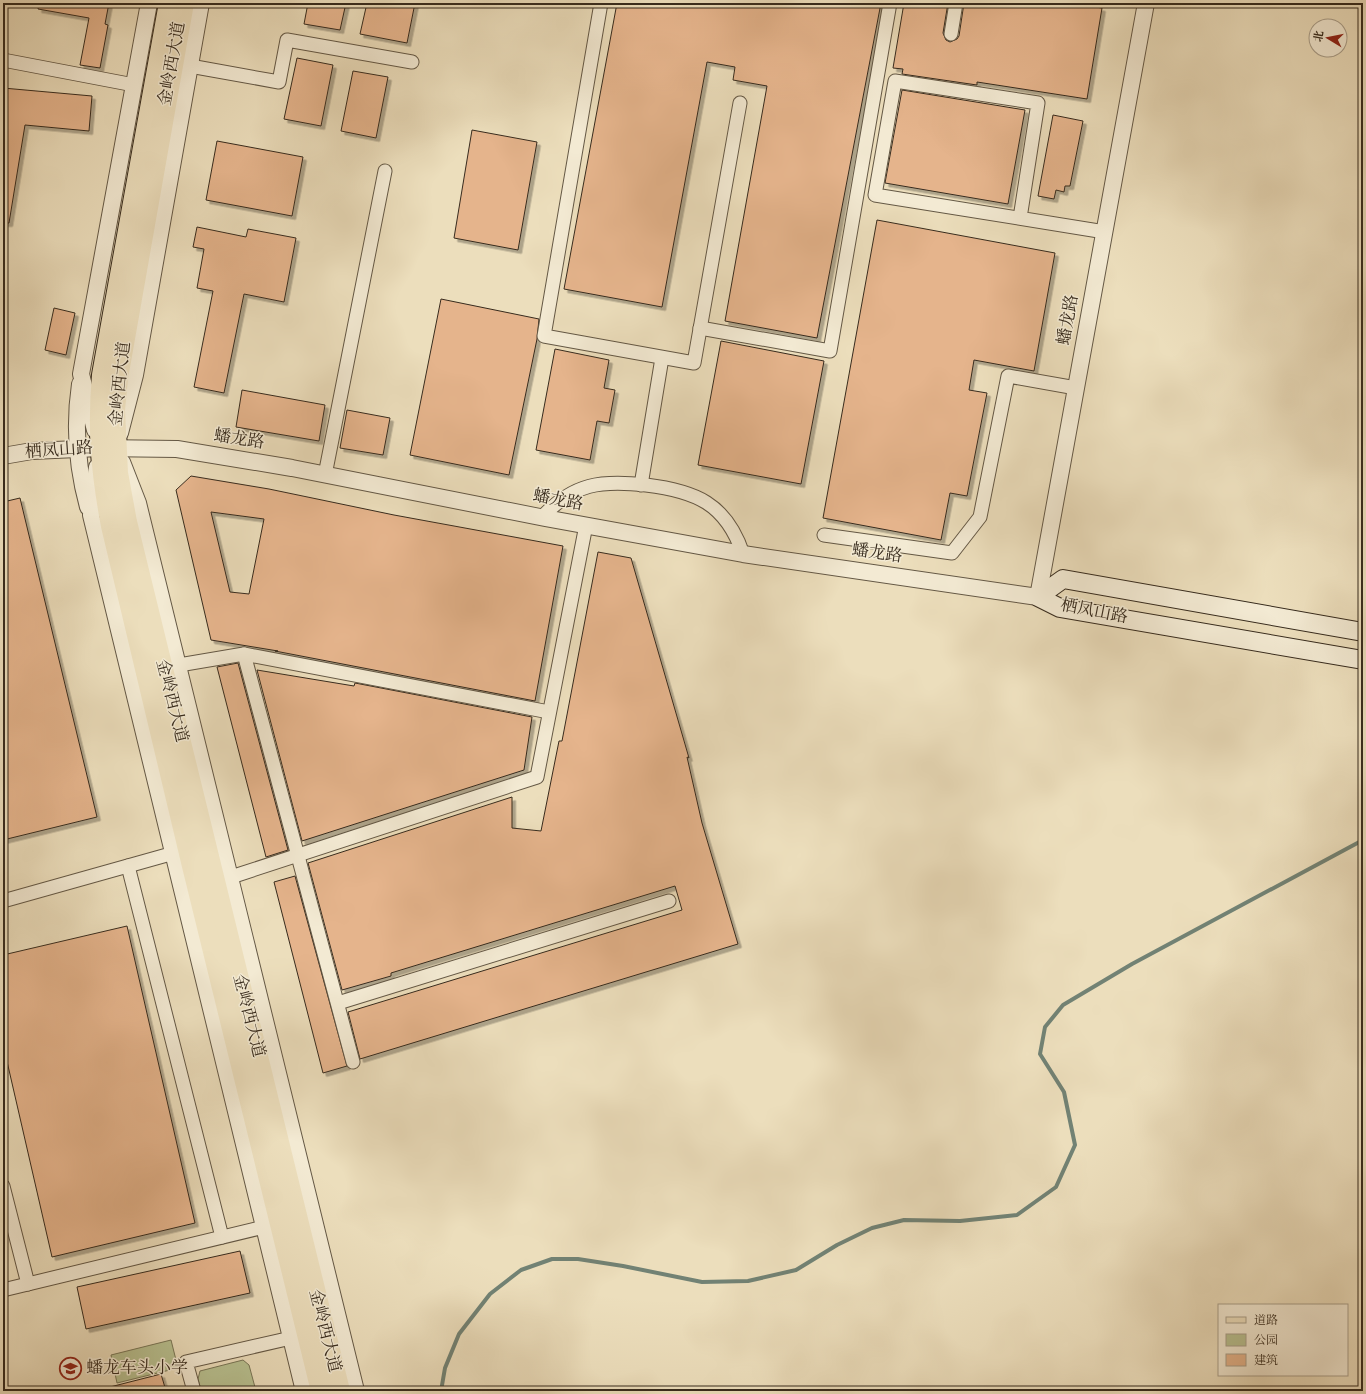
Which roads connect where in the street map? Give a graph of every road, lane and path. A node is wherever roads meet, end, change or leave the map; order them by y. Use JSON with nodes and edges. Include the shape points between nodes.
{"nodes":[{"id":1,"x":149,"y":3,"type":"edge"},
{"id":2,"x":169,"y":3,"type":"edge"},
{"id":3,"x":184,"y":3,"type":"edge"},
{"id":4,"x":201,"y":3,"type":"edge"},
{"id":5,"x":601,"y":3,"type":"edge"},
{"id":6,"x":890,"y":3,"type":"edge"},
{"id":7,"x":956,"y":3,"type":"edge"},
{"id":8,"x":1146,"y":3,"type":"edge"},
{"id":9,"x":951,"y":34,"type":"dead end"},
{"id":10,"x":3,"y":60,"type":"edge"},
{"id":11,"x":412,"y":62,"type":"dead end"},
{"id":12,"x":190,"y":66,"type":"junction"},
{"id":13,"x":134,"y":85,"type":"junction"},
{"id":14,"x":740,"y":103,"type":"dead end"},
{"id":15,"x":385,"y":171,"type":"dead end"},
{"id":16,"x":1020,"y":218,"type":"junction"},
{"id":17,"x":1105,"y":232,"type":"junction"},
{"id":18,"x":700,"y":328,"type":"junction"},
{"id":19,"x":662,"y":358,"type":"junction"},
{"id":20,"x":81,"y":374,"type":"junction"},
{"id":21,"x":1076,"y":388,"type":"junction"},
{"id":22,"x":116,"y":448,"type":"junction"},
{"id":23,"x":78,"y":449,"type":"junction"},
{"id":24,"x":3,"y":456,"type":"edge"},
{"id":25,"x":325,"y":474,"type":"junction"},
{"id":26,"x":641,"y":485,"type":"junction"},
{"id":27,"x":91,"y":515,"type":"junction"},
{"id":28,"x":542,"y":517,"type":"junction"},
{"id":29,"x":586,"y":525,"type":"junction"},
{"id":30,"x":824,"y":535,"type":"dead end"},
{"id":31,"x":743,"y":554,"type":"junction"},
{"id":32,"x":1038,"y":597,"type":"junction"},
{"id":33,"x":1363,"y":632,"type":"edge"},
{"id":34,"x":244,"y":654,"type":"junction"},
{"id":35,"x":1363,"y":660,"type":"edge"},
{"id":36,"x":178,"y":665,"type":"junction"},
{"id":37,"x":549,"y":712,"type":"junction"},
{"id":38,"x":174,"y":853,"type":"junction"},
{"id":39,"x":298,"y":855,"type":"junction"},
{"id":40,"x":128,"y":866,"type":"junction"},
{"id":41,"x":231,"y":877,"type":"junction"},
{"id":42,"x":3,"y":901,"type":"edge"},
{"id":43,"x":669,"y":901,"type":"dead end"},
{"id":44,"x":338,"y":1003,"type":"junction"},
{"id":45,"x":354,"y":1062,"type":"dead end"},
{"id":46,"x":3,"y":1186,"type":"edge"},
{"id":47,"x":264,"y":1227,"type":"junction"},
{"id":48,"x":222,"y":1237,"type":"junction"},
{"id":49,"x":28,"y":1284,"type":"junction"},
{"id":50,"x":3,"y":1290,"type":"edge"},
{"id":51,"x":291,"y":1338,"type":"junction"},
{"id":52,"x":194,"y":1391,"type":"edge"},
{"id":53,"x":304,"y":1391,"type":"edge"},
{"id":54,"x":321,"y":1391,"type":"edge"},
{"id":55,"x":340,"y":1391,"type":"edge"},
{"id":56,"x":356,"y":1391,"type":"edge"}],
"edges":[{"from":1,"to":13,"type":"street"},
{"from":2,"to":22,"type":"main road","name":"金岭西大道","via":[[102,375],[99,406]]},
{"from":3,"to":22,"type":"main road","name":"金岭西大道","via":[[118,378],[115,410]]},
{"from":4,"to":12,"type":"street"},
{"from":5,"to":19,"type":"street","via":[[544,336]]},
{"from":6,"to":18,"type":"street","via":[[830,351]]},
{"from":7,"to":9,"type":"street"},
{"from":8,"to":17,"type":"street","name":"蟠龙路"},
{"from":10,"to":13,"type":"street"},
{"from":11,"to":12,"type":"street","via":[[287,40],[279,82]]},
{"from":12,"to":22,"type":"street","via":[[135,375]]},
{"from":13,"to":20,"type":"street"},
{"from":14,"to":18,"type":"street"},
{"from":15,"to":25,"type":"street"},
{"from":16,"to":16,"type":"street","via":[[1038,103],[895,80],[875,195]]},
{"from":16,"to":17,"type":"street"},
{"from":17,"to":21,"type":"street","name":"蟠龙路"},
{"from":18,"to":19,"type":"street","via":[[694,363]]},
{"from":19,"to":26,"type":"street"},
{"from":20,"to":22,"type":"street"},
{"from":20,"to":23,"type":"street"},
{"from":21,"to":30,"type":"street","via":[[1008,376],[980,517],[952,554]]},
{"from":21,"to":32,"type":"street","name":"蟠龙路"},
{"from":22,"to":23,"type":"street","name":"栖凤山路"},
{"from":22,"to":25,"type":"street","name":"蟠龙路","via":[[178,449]]},
{"from":22,"to":27,"type":"street"},
{"from":22,"to":36,"type":"street","via":[[138,503]]},
{"from":22,"to":54,"type":"main road","name":"金岭西大道","via":[[102,475],[112,533]]},
{"from":22,"to":55,"type":"main road","name":"金岭西大道","via":[[127,522]]},
{"from":23,"to":24,"type":"street","name":"栖凤山路","via":[[32,451]]},
{"from":23,"to":27,"type":"street","via":[[80,470]]},
{"from":25,"to":28,"type":"street","name":"蟠龙路"},
{"from":26,"to":28,"type":"street","via":[[614,482],[588,486],[562,498]]},
{"from":26,"to":31,"type":"street","via":[[675,489],[709,504],[727,521]]},
{"from":27,"to":38,"type":"street"},
{"from":28,"to":29,"type":"street","name":"蟠龙路"},
{"from":29,"to":31,"type":"street","name":"蟠龙路"},
{"from":29,"to":37,"type":"street"},
{"from":31,"to":32,"type":"street","name":"蟠龙路"},
{"from":32,"to":33,"type":"main road","name":"栖凤山路","via":[[1063,579]]},
{"from":32,"to":35,"type":"main road","name":"栖凤山路","via":[[1060,608]]},
{"from":34,"to":36,"type":"street"},
{"from":34,"to":37,"type":"street"},
{"from":34,"to":39,"type":"street"},
{"from":36,"to":41,"type":"street"},
{"from":37,"to":39,"type":"street","via":[[537,777]]},
{"from":38,"to":40,"type":"street"},
{"from":38,"to":47,"type":"street"},
{"from":39,"to":41,"type":"street"},
{"from":39,"to":44,"type":"street"},
{"from":40,"to":42,"type":"street"},
{"from":40,"to":48,"type":"street"},
{"from":41,"to":56,"type":"street"},
{"from":43,"to":44,"type":"street"},
{"from":44,"to":45,"type":"street"},
{"from":46,"to":49,"type":"street"},
{"from":47,"to":48,"type":"street"},
{"from":47,"to":51,"type":"street"},
{"from":48,"to":49,"type":"street"},
{"from":49,"to":50,"type":"street"},
{"from":51,"to":52,"type":"street","via":[[186,1362]]},
{"from":51,"to":53,"type":"street"}]}
